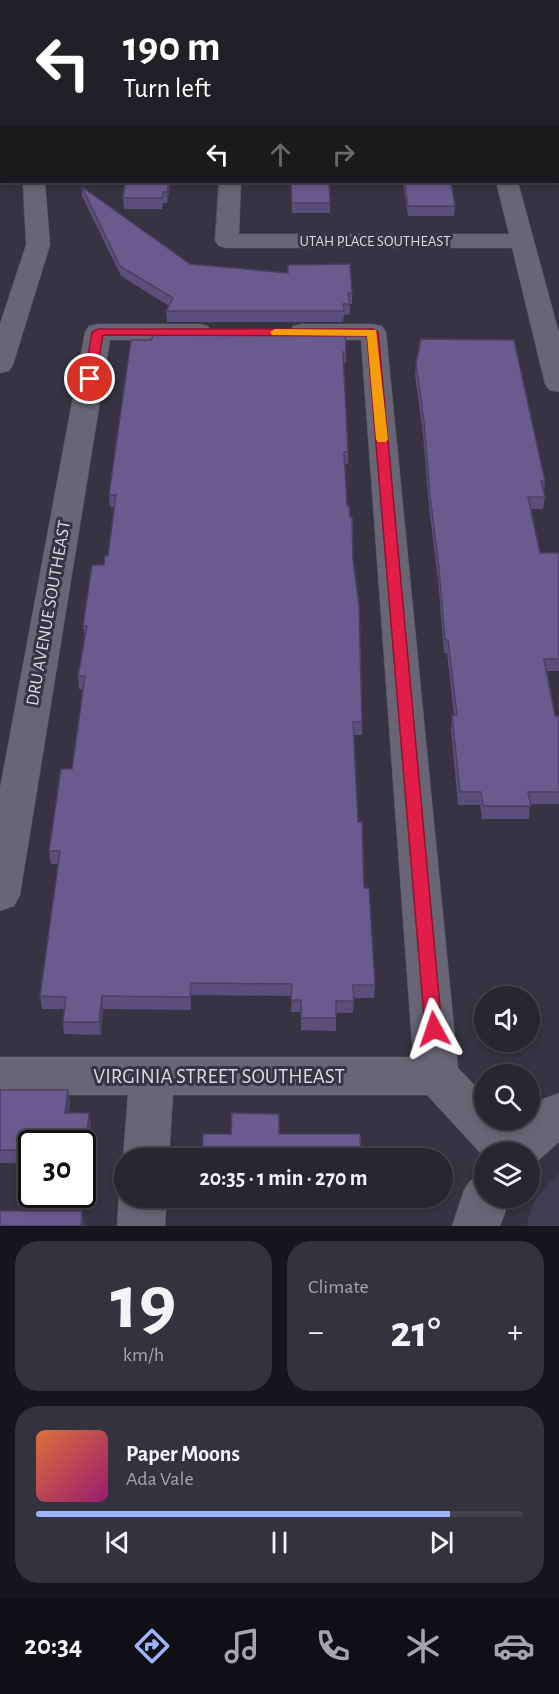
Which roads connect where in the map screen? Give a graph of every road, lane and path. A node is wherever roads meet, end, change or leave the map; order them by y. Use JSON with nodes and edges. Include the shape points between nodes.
{"nodes":[{"id":1,"x":34,"y":183,"type":"edge"},
{"id":2,"x":230,"y":183,"type":"edge"},
{"id":3,"x":507,"y":183,"type":"edge"},
{"id":4,"x":523,"y":241,"type":"junction"},
{"id":5,"x":551,"y":317,"type":"edge"},
{"id":6,"x":217,"y":332,"type":"edge"},
{"id":7,"x":277,"y":332,"type":"edge"},
{"id":8,"x":0,"y":365,"type":"edge"},
{"id":9,"x":559,"y":384,"type":"edge"},
{"id":10,"x":0,"y":895,"type":"edge"},
{"id":11,"x":0,"y":1076,"type":"edge"},
{"id":12,"x":152,"y":1076,"type":"junction"},
{"id":13,"x":438,"y":1076,"type":"junction"},
{"id":14,"x":559,"y":1113,"type":"edge"},
{"id":15,"x":501,"y":1142,"type":"edge"},
{"id":16,"x":527,"y":1142,"type":"edge"},
{"id":17,"x":147,"y":1148,"type":"edge"},
{"id":18,"x":142,"y":1208,"type":"edge"},
{"id":19,"x":480,"y":1208,"type":"edge"},
{"id":20,"x":141,"y":1226,"type":"edge"},
{"id":21,"x":476,"y":1226,"type":"edge"}],
"edges":[{"from":1,"to":8,"type":"street","via":[[38,245]]},
{"from":2,"to":4,"type":"street","name":"UTAH PLACE SOUTHEAST","via":[[227,241]]},
{"from":3,"to":4,"type":"street"},
{"from":4,"to":5,"type":"street"},
{"from":5,"to":9,"type":"street"},
{"from":6,"to":10,"type":"street","name":"DRU AVENUE SOUTHEAST","via":[[98,332]]},
{"from":7,"to":13,"type":"street","via":[[373,332]]},
{"from":11,"to":12,"type":"street","name":"VIRGINIA STREET SOUTHEAST"},
{"from":12,"to":13,"type":"street","name":"VIRGINIA STREET SOUTHEAST"},
{"from":12,"to":17,"type":"street"},
{"from":13,"to":15,"type":"street"},
{"from":14,"to":16,"type":"street"},
{"from":18,"to":20,"type":"street"},
{"from":19,"to":21,"type":"street"}]}
